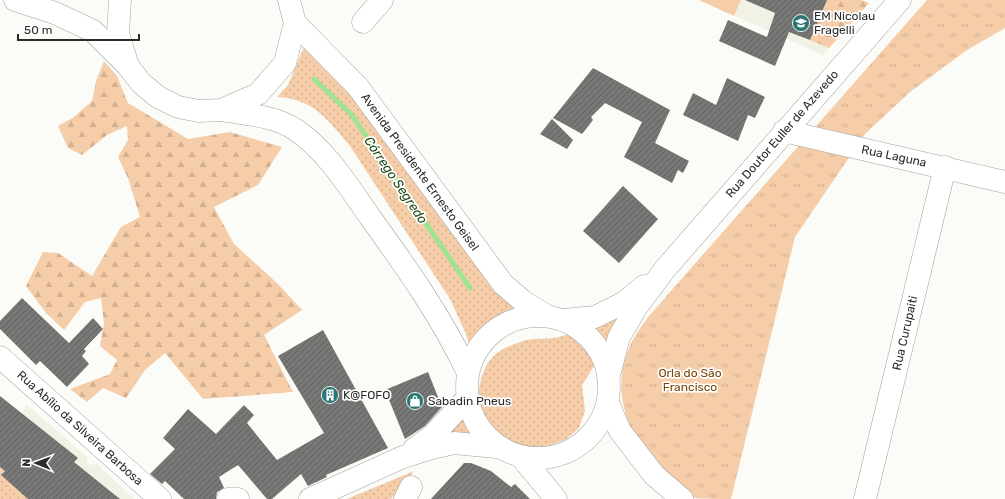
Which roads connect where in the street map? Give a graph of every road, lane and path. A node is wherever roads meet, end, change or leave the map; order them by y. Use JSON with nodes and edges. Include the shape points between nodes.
{"nodes":[{"id":1,"x":15,"y":0,"type":"edge"},
{"id":2,"x":120,"y":0,"type":"edge"},
{"id":3,"x":289,"y":0,"type":"edge"},
{"id":4,"x":382,"y":0,"type":"edge"},
{"id":5,"x":900,"y":0,"type":"edge"},
{"id":6,"x":363,"y":22,"type":"dead end"},
{"id":7,"x":295,"y":23,"type":"junction"},
{"id":8,"x":128,"y":66,"type":"junction"},
{"id":9,"x":221,"y":110,"type":"junction"},
{"id":10,"x":784,"y":132,"type":"junction"},
{"id":11,"x":945,"y":167,"type":"junction"},
{"id":12,"x":1005,"y":182,"type":"edge"},
{"id":13,"x":665,"y":269,"type":"junction"},
{"id":14,"x":556,"y":318,"type":"junction"},
{"id":15,"x":0,"y":357,"type":"edge"},
{"id":16,"x":467,"y":371,"type":"junction"},
{"id":17,"x":609,"y":375,"type":"junction"},
{"id":18,"x":467,"y":400,"type":"junction"},
{"id":19,"x":608,"y":403,"type":"junction"},
{"id":20,"x":496,"y":446,"type":"junction"},
{"id":21,"x":403,"y":457,"type":"junction"},
{"id":22,"x":522,"y":458,"type":"junction"},
{"id":23,"x":160,"y":499,"type":"edge"},
{"id":24,"x":228,"y":499,"type":"edge"},
{"id":25,"x":238,"y":499,"type":"edge"},
{"id":26,"x":310,"y":499,"type":"edge"},
{"id":27,"x":556,"y":499,"type":"edge"},
{"id":28,"x":682,"y":499,"type":"edge"},
{"id":29,"x":865,"y":499,"type":"edge"}],
"edges":[{"from":1,"to":8,"type":"main road","via":[[54,13],[93,31]]},
{"from":2,"to":8,"type":"main road","via":[[118,34]]},
{"from":3,"to":7,"type":"main road"},
{"from":4,"to":6,"type":"main road"},
{"from":5,"to":10,"type":"main road","name":"Rua Doutor Euller de Azevedo"},
{"from":7,"to":9,"type":"main road","via":[[285,63],[258,94]]},
{"from":7,"to":14,"type":"main road","name":"Avenida Presidente Ernesto Geisel","via":[[358,87],[503,284],[524,302]]},
{"from":8,"to":9,"type":"main road","via":[[141,83],[171,104],[199,111]]},
{"from":9,"to":16,"type":"main road","via":[[262,116],[295,129],[318,147],[422,290],[450,334]]},
{"from":10,"to":11,"type":"main road","name":"Rua Laguna"},
{"from":10,"to":13,"type":"main road","name":"Rua Doutor Euller de Azevedo"},
{"from":11,"to":12,"type":"main road","name":"Rua Laguna"},
{"from":11,"to":29,"type":"main road","name":"Rua Curupaiti"},
{"from":13,"to":14,"type":"main road","name":"Rua Doutor Euller de Azevedo","via":[[625,302],[595,317]]},
{"from":13,"to":17,"type":"main road","name":"Rua Doutor Euller de Azevedo","via":[[636,308],[619,337]]},
{"from":14,"to":16,"type":"main road","name":"Rua Doutor Euller de Azevedo","via":[[526,315],[499,326],[479,345]]},
{"from":14,"to":17,"type":"main road","name":"Avenida Presidente Ernesto Geisel","via":[[580,328],[599,348]]},
{"from":15,"to":23,"type":"main road","name":"Rua Abílio da Silveira Barbosa"},
{"from":16,"to":18,"type":"main road"},
{"from":17,"to":19,"type":"main road"},
{"from":18,"to":20,"type":"main road","via":[[477,426]]},
{"from":18,"to":21,"type":"main road","via":[[433,435]]},
{"from":19,"to":22,"type":"main road","via":[[597,429],[576,448],[550,458]]},
{"from":19,"to":28,"type":"main road","via":[[620,431],[654,475]]},
{"from":20,"to":21,"type":"main road","via":[[454,442]]},
{"from":20,"to":22,"type":"main road"},
{"from":21,"to":26,"type":"main road"},
{"from":22,"to":27,"type":"main road"},
{"from":24,"to":25,"type":"main road"}]}
